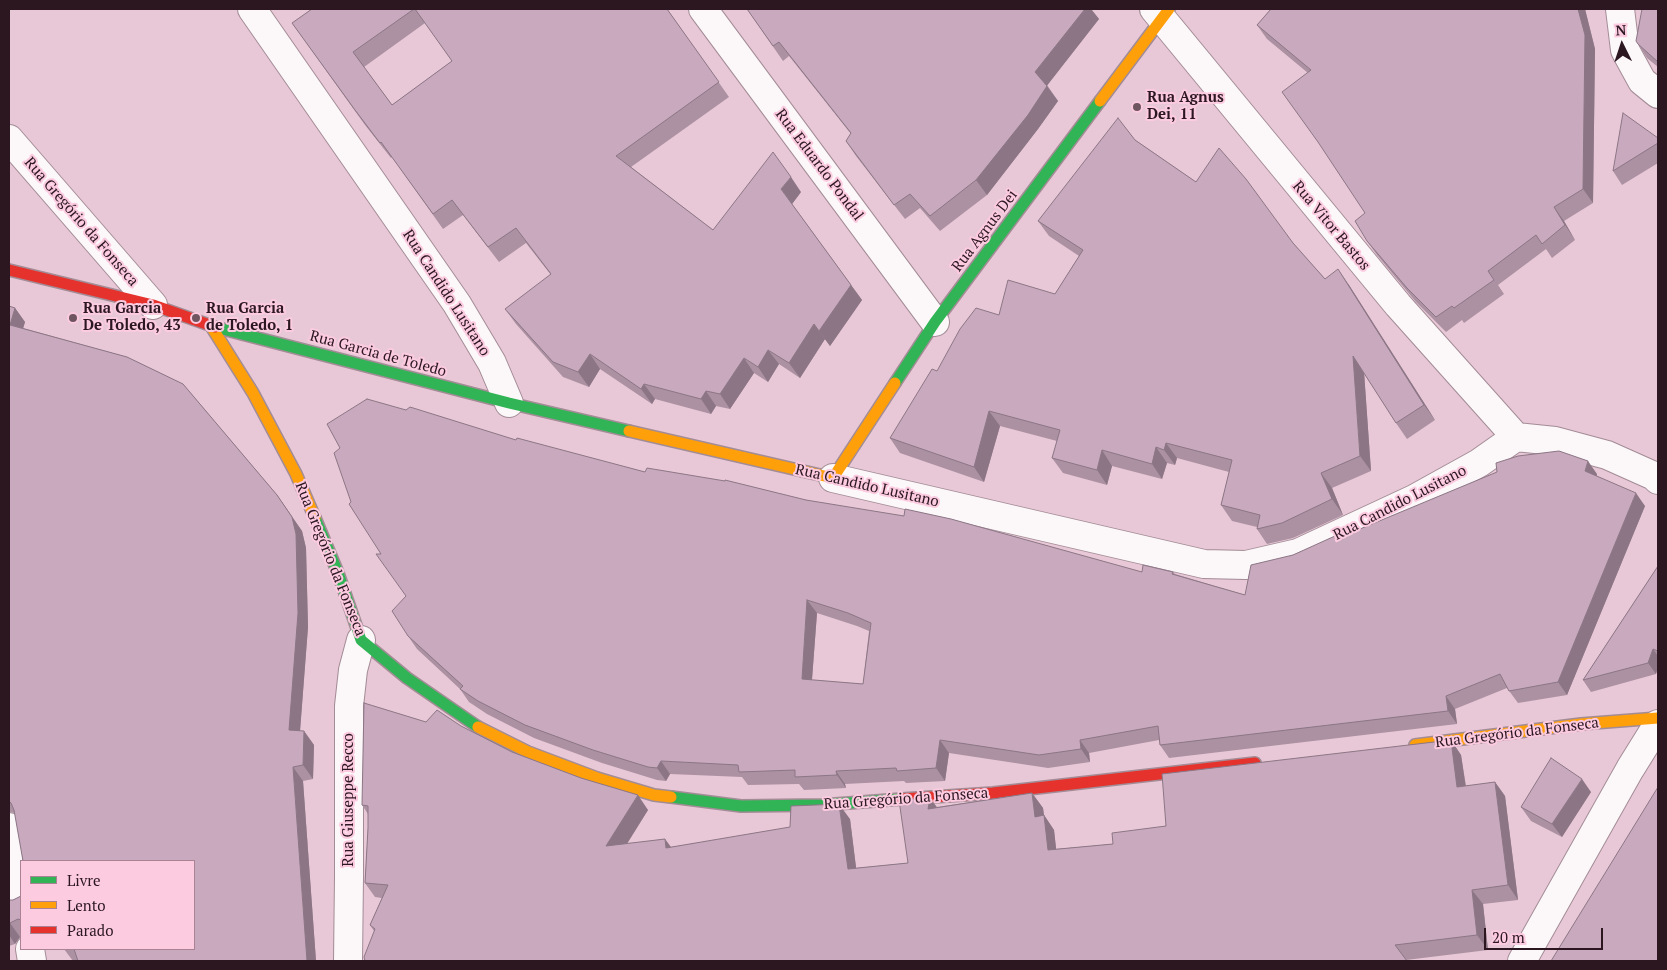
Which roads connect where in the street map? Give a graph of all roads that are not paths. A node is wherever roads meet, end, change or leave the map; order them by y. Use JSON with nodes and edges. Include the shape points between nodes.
{"nodes":[{"id":1,"x":252,"y":9,"type":"edge"},
{"id":2,"x":703,"y":9,"type":"edge"},
{"id":3,"x":1620,"y":9,"type":"edge"},
{"id":4,"x":1161,"y":12,"type":"edge"},
{"id":5,"x":1658,"y":94,"type":"edge"},
{"id":6,"x":9,"y":139,"type":"edge"},
{"id":7,"x":9,"y":270,"type":"edge"},
{"id":8,"x":153,"y":306,"type":"junction"},
{"id":9,"x":936,"y":322,"type":"junction"},
{"id":10,"x":211,"y":326,"type":"junction"},
{"id":11,"x":509,"y":403,"type":"junction"},
{"id":12,"x":1516,"y":437,"type":"junction"},
{"id":13,"x":833,"y":478,"type":"junction"},
{"id":14,"x":1658,"y":480,"type":"edge"},
{"id":15,"x":361,"y":640,"type":"junction"},
{"id":16,"x":1658,"y":718,"type":"edge"},
{"id":17,"x":1658,"y":724,"type":"edge"},
{"id":18,"x":1399,"y":747,"type":"edge"},
{"id":19,"x":1263,"y":763,"type":"edge"},
{"id":20,"x":9,"y":827,"type":"edge"},
{"id":21,"x":20,"y":893,"type":"edge"},
{"id":22,"x":348,"y":961,"type":"edge"},
{"id":23,"x":1522,"y":961,"type":"edge"}],
"edges":[{"from":1,"to":11,"type":"street","name":"Rua Candido Lusitano","via":[[457,304],[492,363]]},
{"from":2,"to":9,"type":"street","name":"Rua Eduardo Pondal"},
{"from":3,"to":5,"type":"street","via":[[1625,50],[1642,82]]},
{"from":4,"to":9,"type":"street","name":"Rua Agnus Dei"},
{"from":4,"to":12,"type":"street","name":"Rua Vitor Bastos","via":[[1398,305]]},
{"from":6,"to":8,"type":"street","name":"Rua Gregório da Fonseca"},
{"from":7,"to":8,"type":"street","name":"Rua Garcia de Toledo"},
{"from":8,"to":10,"type":"street","name":"Rua Garcia de Toledo"},
{"from":9,"to":13,"type":"street","name":"Rua Agnus Dei"},
{"from":10,"to":11,"type":"street","name":"Rua Garcia de Toledo"},
{"from":10,"to":15,"type":"street","name":"Rua Gregório da Fonseca","via":[[296,474],[338,573]]},
{"from":11,"to":13,"type":"street","name":"Rua Candido Lusitano"},
{"from":12,"to":13,"type":"street","name":"Rua Candido Lusitano","via":[[1479,463],[1414,499],[1298,554],[1246,565],[1204,564]]},
{"from":12,"to":14,"type":"street","via":[[1555,441],[1607,456]]},
{"from":15,"to":19,"type":"street","name":"Rua Gregório da Fonseca","via":[[407,678],[479,727],[571,769],[654,796],[741,806],[822,806],[993,793]]},
{"from":15,"to":22,"type":"street","name":"Rua Giuseppe Recco","via":[[353,670],[349,706]]},
{"from":16,"to":18,"type":"street","name":"Rua Gregório da Fonseca","via":[[1581,724]]},
{"from":17,"to":23,"type":"street"},
{"from":20,"to":21,"type":"street"}]}
